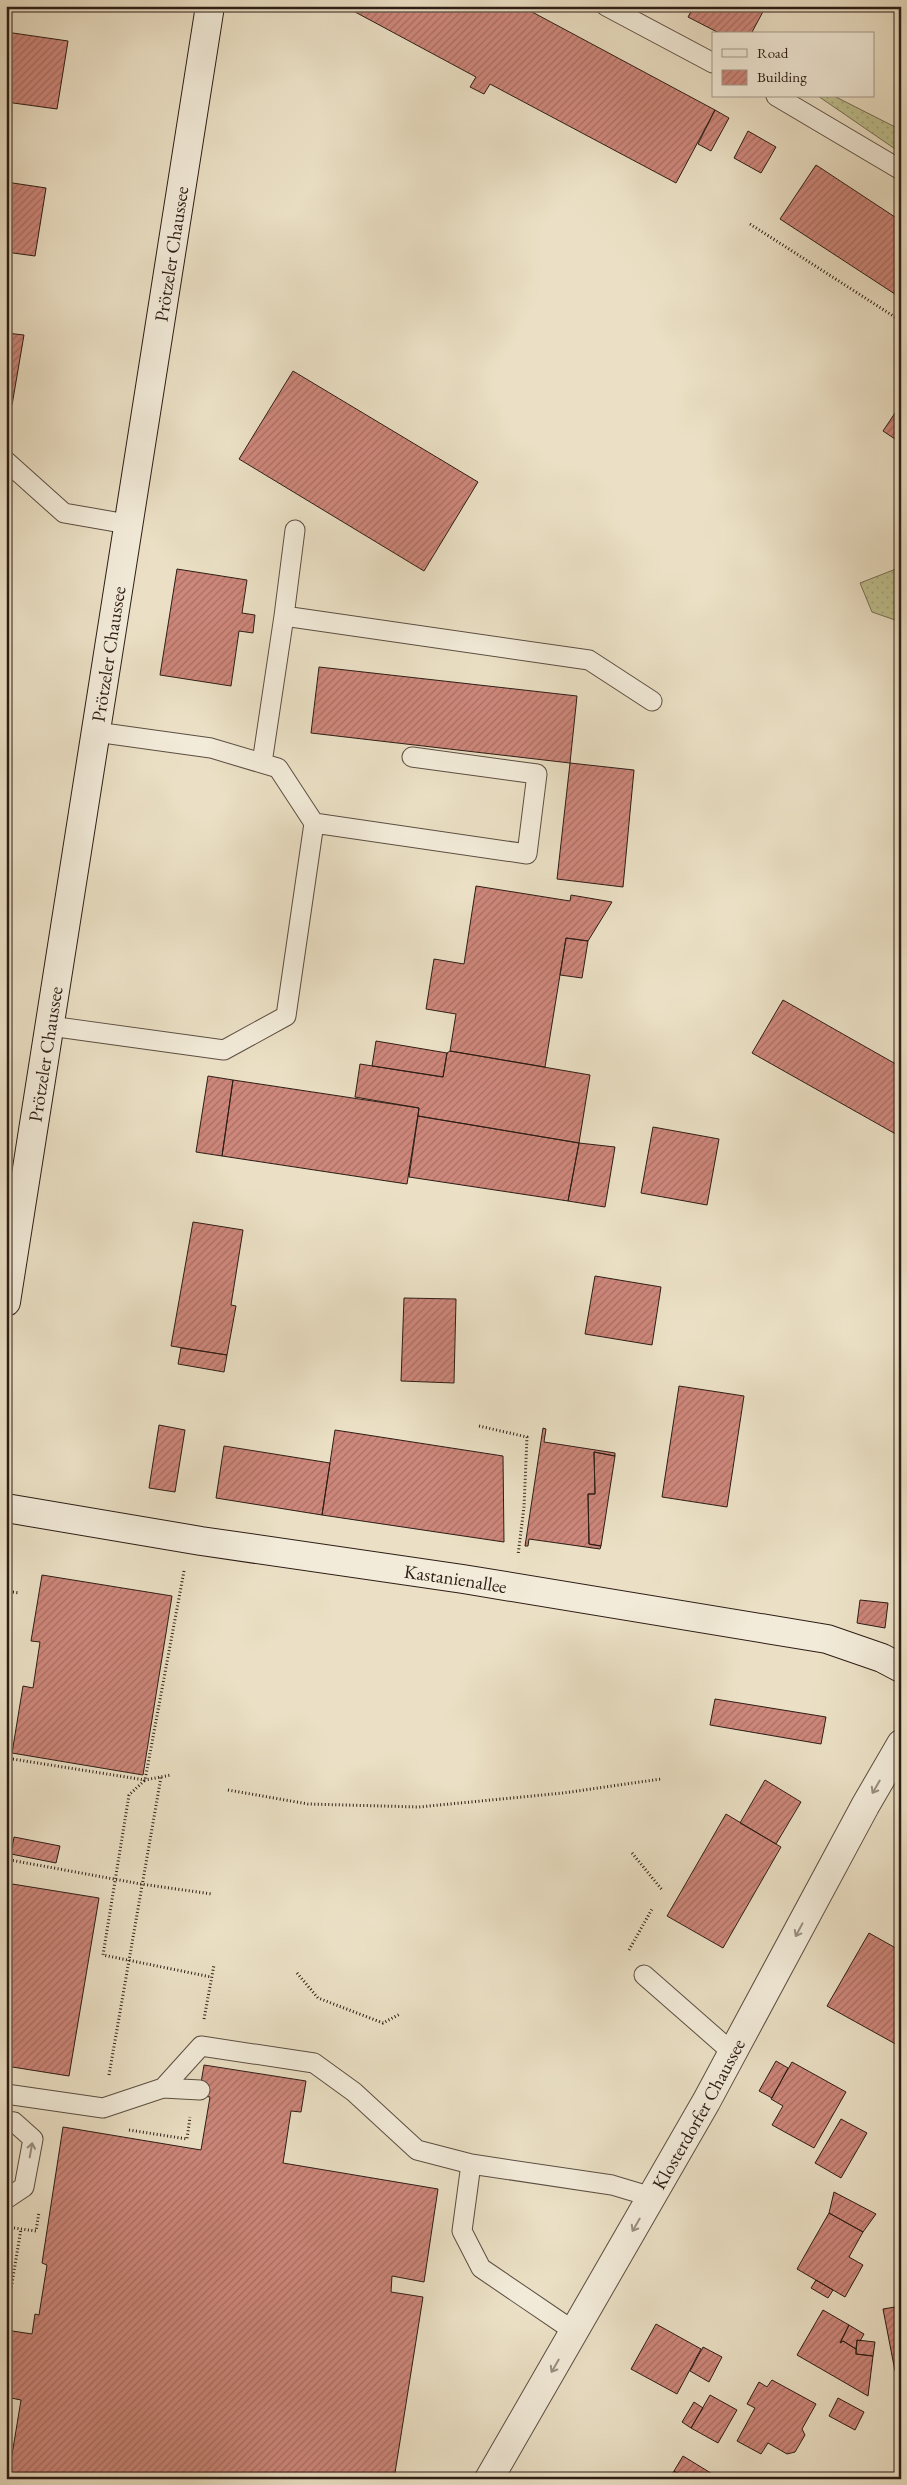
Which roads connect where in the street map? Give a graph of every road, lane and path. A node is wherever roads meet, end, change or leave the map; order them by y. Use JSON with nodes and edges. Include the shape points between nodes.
{"nodes":[{"id":1,"x":210,"y":6,"type":"edge"},
{"id":2,"x":606,"y":6,"type":"edge"},
{"id":3,"x":712,"y":62,"type":"edge"},
{"id":4,"x":779,"y":98,"type":"edge"},
{"id":5,"x":901,"y":170,"type":"edge"},
{"id":6,"x":750,"y":224,"type":"dead end"},
{"id":7,"x":901,"y":322,"type":"edge"},
{"id":8,"x":6,"y":461,"type":"edge"},
{"id":9,"x":128,"y":524,"type":"junction"},
{"id":10,"x":295,"y":530,"type":"dead end"},
{"id":11,"x":284,"y":616,"type":"junction"},
{"id":12,"x":652,"y":701,"type":"dead end"},
{"id":13,"x":96,"y":732,"type":"junction"},
{"id":14,"x":412,"y":757,"type":"dead end"},
{"id":15,"x":262,"y":763,"type":"junction"},
{"id":16,"x":314,"y":823,"type":"junction"},
{"id":17,"x":50,"y":1026,"type":"junction"},
{"id":18,"x":6,"y":1302,"type":"edge"},
{"id":19,"x":480,"y":1426,"type":"dead end"},
{"id":20,"x":6,"y":1508,"type":"edge"},
{"id":21,"x":190,"y":1539,"type":"junction"},
{"id":22,"x":513,"y":1588,"type":"junction"},
{"id":23,"x":6,"y":1590,"type":"edge"},
{"id":24,"x":18,"y":1593,"type":"dead end"},
{"id":25,"x":901,"y":1668,"type":"edge"},
{"id":26,"x":901,"y":1744,"type":"edge"},
{"id":27,"x":6,"y":1758,"type":"edge"},
{"id":28,"x":171,"y":1775,"type":"dead end"},
{"id":29,"x":161,"y":1777,"type":"junction"},
{"id":30,"x":661,"y":1779,"type":"dead end"},
{"id":31,"x":145,"y":1780,"type":"junction"},
{"id":32,"x":228,"y":1790,"type":"dead end"},
{"id":33,"x":632,"y":1853,"type":"dead end"},
{"id":34,"x":6,"y":1861,"type":"edge"},
{"id":35,"x":116,"y":1880,"type":"junction"},
{"id":36,"x":141,"y":1884,"type":"junction"},
{"id":37,"x":663,"y":1891,"type":"dead end"},
{"id":38,"x":212,"y":1894,"type":"dead end"},
{"id":39,"x":652,"y":1909,"type":"dead end"},
{"id":40,"x":128,"y":1961,"type":"junction"},
{"id":41,"x":214,"y":1965,"type":"dead end"},
{"id":42,"x":298,"y":1973,"type":"dead end"},
{"id":43,"x":644,"y":1975,"type":"joint"},
{"id":44,"x":211,"y":1977,"type":"junction"},
{"id":45,"x":400,"y":2014,"type":"dead end"},
{"id":46,"x":199,"y":2049,"type":"junction"},
{"id":47,"x":733,"y":2053,"type":"junction"},
{"id":48,"x":163,"y":2088,"type":"junction"},
{"id":49,"x":197,"y":2089,"type":"joint"},
{"id":50,"x":6,"y":2094,"type":"edge"},
{"id":51,"x":103,"y":2108,"type":"junction"},
{"id":52,"x":6,"y":2121,"type":"edge"},
{"id":53,"x":471,"y":2164,"type":"junction"},
{"id":54,"x":652,"y":2197,"type":"junction"},
{"id":55,"x":6,"y":2199,"type":"edge"},
{"id":56,"x":40,"y":2204,"type":"dead end"},
{"id":57,"x":6,"y":2226,"type":"edge"},
{"id":58,"x":21,"y":2229,"type":"junction"},
{"id":59,"x":6,"y":2288,"type":"edge"},
{"id":60,"x":575,"y":2332,"type":"junction"},
{"id":61,"x":489,"y":2479,"type":"edge"}],
"edges":[{"from":1,"to":9,"type":"street","name":"Prötzeler Chaussee"},
{"from":2,"to":3,"type":"lane"},
{"from":4,"to":5,"type":"lane"},
{"from":6,"to":7,"type":"path"},
{"from":8,"to":9,"type":"lane","via":[[64,513]]},
{"from":9,"to":13,"type":"street","name":"Prötzeler Chaussee"},
{"from":10,"to":11,"type":"lane"},
{"from":11,"to":12,"type":"lane","via":[[589,660]]},
{"from":11,"to":15,"type":"lane"},
{"from":13,"to":15,"type":"lane","via":[[211,748]]},
{"from":13,"to":17,"type":"street","name":"Prötzeler Chaussee"},
{"from":14,"to":16,"type":"lane","via":[[537,774],[527,854]]},
{"from":15,"to":16,"type":"lane","via":[[278,768]]},
{"from":16,"to":17,"type":"lane","via":[[286,1016],[224,1050]]},
{"from":17,"to":18,"type":"street","name":"Prötzeler Chaussee"},
{"from":19,"to":22,"type":"path","via":[[527,1437],[524,1507]]},
{"from":20,"to":21,"type":"street","name":"Kastanienallee"},
{"from":21,"to":22,"type":"street","name":"Kastanienallee"},
{"from":21,"to":31,"type":"path"},
{"from":22,"to":25,"type":"street","name":"Kastanienallee","via":[[827,1639]]},
{"from":23,"to":24,"type":"path"},
{"from":26,"to":47,"type":"street","name":"Klosterdorfer Chaussee","one_way":true},
{"from":27,"to":31,"type":"path"},
{"from":28,"to":29,"type":"path"},
{"from":29,"to":31,"type":"path"},
{"from":29,"to":36,"type":"path"},
{"from":30,"to":32,"type":"path","via":[[563,1793],[419,1807],[308,1804]]},
{"from":31,"to":35,"type":"path","via":[[129,1795]]},
{"from":33,"to":37,"type":"path"},
{"from":34,"to":35,"type":"path"},
{"from":35,"to":36,"type":"path"},
{"from":35,"to":40,"type":"path","via":[[103,1955]]},
{"from":36,"to":38,"type":"path"},
{"from":36,"to":40,"type":"path"},
{"from":39,"to":43,"type":"path","via":[[624,1958]]},
{"from":40,"to":44,"type":"path"},
{"from":40,"to":51,"type":"path"},
{"from":41,"to":44,"type":"path"},
{"from":42,"to":45,"type":"path","via":[[318,1998],[382,2023]]},
{"from":43,"to":47,"type":"lane"},
{"from":44,"to":46,"type":"path"},
{"from":46,"to":48,"type":"lane"},
{"from":46,"to":53,"type":"lane","via":[[201,2046],[314,2063],[354,2092],[417,2150]]},
{"from":47,"to":54,"type":"street","name":"Klosterdorfer Chaussee"},
{"from":48,"to":49,"type":"lane"},
{"from":48,"to":51,"type":"lane"},
{"from":49,"to":51,"type":"path","via":[[187,2139],[101,2125]]},
{"from":50,"to":51,"type":"lane"},
{"from":55,"to":52,"type":"lane","one_way":true,"via":[[24,2187],[33,2139],[14,2122]]},
{"from":53,"to":54,"type":"lane","via":[[612,2185]]},
{"from":53,"to":60,"type":"lane","via":[[462,2231],[481,2268]]},
{"from":54,"to":60,"type":"street","name":"Klosterdorfer Chaussee","one_way":true},
{"from":56,"to":58,"type":"path","via":[[36,2231]]},
{"from":57,"to":58,"type":"path"},
{"from":58,"to":59,"type":"path","via":[[11,2289]]},
{"from":60,"to":61,"type":"street","name":"Klosterdorfer Chaussee","one_way":true}]}
